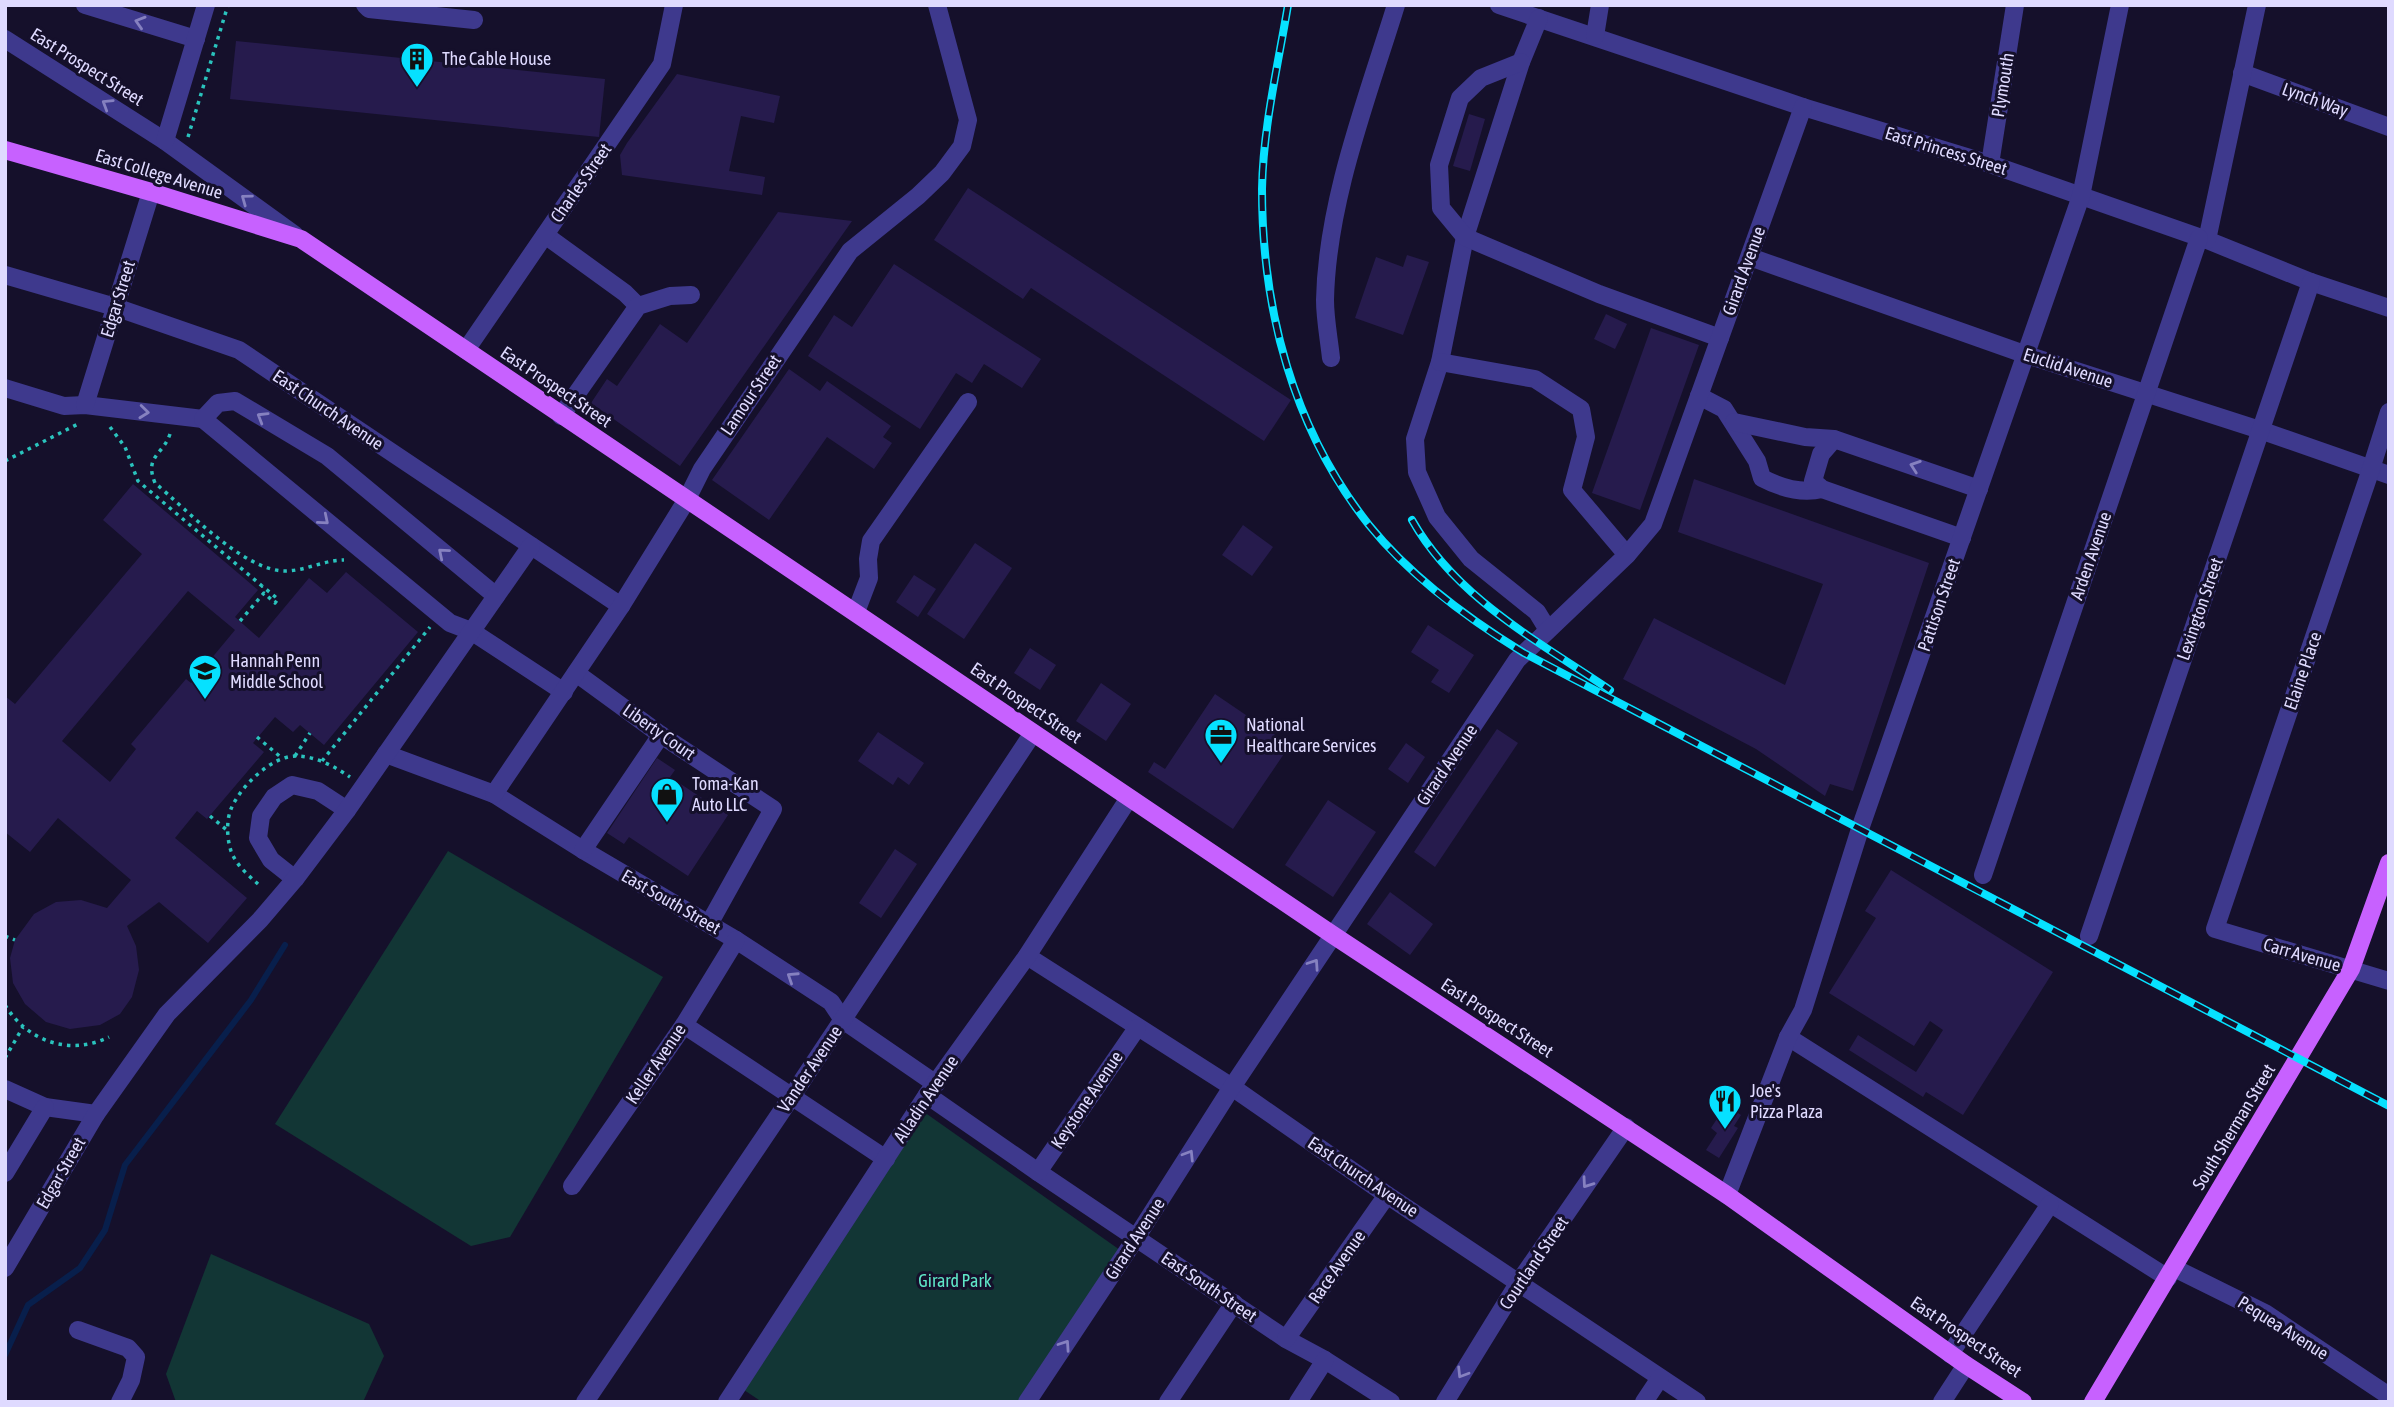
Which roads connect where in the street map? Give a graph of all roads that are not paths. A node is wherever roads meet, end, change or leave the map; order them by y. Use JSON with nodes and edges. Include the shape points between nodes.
{"nodes":[{"id":1,"x":85,"y":5,"type":"edge"},
{"id":2,"x":206,"y":5,"type":"edge"},
{"id":3,"x":365,"y":5,"type":"edge"},
{"id":4,"x":674,"y":5,"type":"edge"},
{"id":5,"x":937,"y":5,"type":"edge"},
{"id":6,"x":1396,"y":5,"type":"edge"},
{"id":7,"x":1499,"y":5,"type":"edge"},
{"id":8,"x":1600,"y":5,"type":"edge"},
{"id":9,"x":2015,"y":5,"type":"edge"},
{"id":10,"x":2120,"y":5,"type":"edge"},
{"id":11,"x":2257,"y":5,"type":"edge"},
{"id":12,"x":1538,"y":18,"type":"junction"},
{"id":13,"x":474,"y":20,"type":"dead end"},
{"id":14,"x":1595,"y":36,"type":"junction"},
{"id":15,"x":5,"y":39,"type":"edge"},
{"id":16,"x":196,"y":39,"type":"junction"},
{"id":17,"x":1521,"y":62,"type":"junction"},
{"id":18,"x":2242,"y":73,"type":"junction"},
{"id":19,"x":1803,"y":107,"type":"junction"},
{"id":20,"x":2389,"y":127,"type":"edge"},
{"id":21,"x":165,"y":141,"type":"junction"},
{"id":22,"x":5,"y":150,"type":"edge"},
{"id":23,"x":1990,"y":164,"type":"junction"},
{"id":24,"x":151,"y":192,"type":"junction"},
{"id":25,"x":2081,"y":196,"type":"junction"},
{"id":26,"x":545,"y":235,"type":"junction"},
{"id":27,"x":1465,"y":237,"type":"junction"},
{"id":28,"x":301,"y":239,"type":"junction"},
{"id":29,"x":2203,"y":239,"type":"junction"},
{"id":30,"x":1750,"y":257,"type":"junction"},
{"id":31,"x":5,"y":275,"type":"edge"},
{"id":32,"x":2311,"y":282,"type":"junction"},
{"id":33,"x":691,"y":295,"type":"dead end"},
{"id":34,"x":638,"y":306,"type":"junction"},
{"id":35,"x":115,"y":307,"type":"junction"},
{"id":36,"x":2389,"y":308,"type":"edge"},
{"id":37,"x":1720,"y":338,"type":"junction"},
{"id":38,"x":466,"y":351,"type":"junction"},
{"id":39,"x":2026,"y":355,"type":"junction"},
{"id":40,"x":1331,"y":358,"type":"dead end"},
{"id":41,"x":1440,"y":362,"type":"junction"},
{"id":42,"x":5,"y":388,"type":"edge"},
{"id":43,"x":2146,"y":393,"type":"junction"},
{"id":44,"x":1699,"y":396,"type":"junction"},
{"id":45,"x":968,"y":402,"type":"dead end"},
{"id":46,"x":2389,"y":412,"type":"edge"},
{"id":47,"x":85,"y":413,"type":"junction"},
{"id":48,"x":561,"y":416,"type":"junction"},
{"id":49,"x":203,"y":419,"type":"junction"},
{"id":50,"x":1734,"y":422,"type":"junction"},
{"id":51,"x":2260,"y":430,"type":"junction"},
{"id":52,"x":1834,"y":439,"type":"junction"},
{"id":53,"x":2380,"y":472,"type":"edge"},
{"id":54,"x":1822,"y":489,"type":"junction"},
{"id":55,"x":1979,"y":489,"type":"junction"},
{"id":56,"x":686,"y":500,"type":"junction"},
{"id":57,"x":1962,"y":538,"type":"junction"},
{"id":58,"x":531,"y":546,"type":"junction"},
{"id":59,"x":1626,"y":555,"type":"junction"},
{"id":60,"x":496,"y":596,"type":"junction"},
{"id":61,"x":621,"y":606,"type":"junction"},
{"id":62,"x":856,"y":612,"type":"junction"},
{"id":63,"x":1548,"y":630,"type":"junction"},
{"id":64,"x":471,"y":631,"type":"junction"},
{"id":65,"x":576,"y":673,"type":"junction"},
{"id":66,"x":564,"y":692,"type":"junction"},
{"id":67,"x":1033,"y":733,"type":"junction"},
{"id":68,"x":662,"y":735,"type":"junction"},
{"id":69,"x":386,"y":754,"type":"junction"},
{"id":70,"x":494,"y":794,"type":"junction"},
{"id":71,"x":1129,"y":798,"type":"junction"},
{"id":72,"x":347,"y":810,"type":"junction"},
{"id":73,"x":583,"y":850,"type":"junction"},
{"id":74,"x":2389,"y":863,"type":"edge"},
{"id":75,"x":1983,"y":875,"type":"dead end"},
{"id":76,"x":295,"y":879,"type":"junction"},
{"id":77,"x":709,"y":924,"type":"junction"},
{"id":78,"x":2215,"y":929,"type":"joint"},
{"id":79,"x":1333,"y":935,"type":"junction"},
{"id":80,"x":2089,"y":936,"type":"dead end"},
{"id":81,"x":736,"y":940,"type":"junction"},
{"id":82,"x":1027,"y":956,"type":"junction"},
{"id":83,"x":2351,"y":969,"type":"junction"},
{"id":84,"x":2389,"y":981,"type":"edge"},
{"id":85,"x":843,"y":1020,"type":"junction"},
{"id":86,"x":684,"y":1025,"type":"junction"},
{"id":87,"x":1137,"y":1028,"type":"junction"},
{"id":88,"x":1788,"y":1037,"type":"junction"},
{"id":89,"x":1232,"y":1087,"type":"junction"},
{"id":90,"x":5,"y":1089,"type":"edge"},
{"id":91,"x":932,"y":1089,"type":"junction"},
{"id":92,"x":792,"y":1096,"type":"junction"},
{"id":93,"x":45,"y":1107,"type":"junction"},
{"id":94,"x":96,"y":1114,"type":"junction"},
{"id":95,"x":1626,"y":1127,"type":"junction"},
{"id":96,"x":886,"y":1159,"type":"junction"},
{"id":97,"x":1038,"y":1172,"type":"junction"},
{"id":98,"x":5,"y":1173,"type":"edge"},
{"id":99,"x":572,"y":1186,"type":"dead end"},
{"id":100,"x":1387,"y":1195,"type":"junction"},
{"id":101,"x":1727,"y":1195,"type":"junction"},
{"id":102,"x":2050,"y":1204,"type":"junction"},
{"id":103,"x":1136,"y":1238,"type":"junction"},
{"id":104,"x":5,"y":1268,"type":"edge"},
{"id":105,"x":2171,"y":1273,"type":"junction"},
{"id":106,"x":1520,"y":1282,"type":"junction"},
{"id":107,"x":1234,"y":1303,"type":"junction"},
{"id":108,"x":78,"y":1330,"type":"dead end"},
{"id":109,"x":1286,"y":1339,"type":"junction"},
{"id":110,"x":1950,"y":1353,"type":"junction"},
{"id":111,"x":1325,"y":1360,"type":"junction"},
{"id":112,"x":1966,"y":1365,"type":"junction"},
{"id":113,"x":1660,"y":1378,"type":"junction"},
{"id":114,"x":2389,"y":1396,"type":"edge"},
{"id":115,"x":734,"y":1399,"type":"edge"},
{"id":116,"x":120,"y":1402,"type":"edge"},
{"id":117,"x":584,"y":1402,"type":"edge"},
{"id":118,"x":1027,"y":1402,"type":"edge"},
{"id":119,"x":1168,"y":1402,"type":"edge"},
{"id":120,"x":1298,"y":1402,"type":"edge"},
{"id":121,"x":1391,"y":1402,"type":"edge"},
{"id":122,"x":1445,"y":1402,"type":"edge"},
{"id":123,"x":1644,"y":1402,"type":"edge"},
{"id":124,"x":1697,"y":1402,"type":"edge"},
{"id":125,"x":1942,"y":1402,"type":"edge"},
{"id":126,"x":2023,"y":1402,"type":"edge"},
{"id":127,"x":2093,"y":1402,"type":"edge"}],
"edges":[{"from":16,"to":1,"type":"street","one_way":true},
{"from":2,"to":16,"type":"street"},
{"from":3,"to":13,"type":"street"},
{"from":4,"to":26,"type":"street","name":"Charles Street","via":[[663,64]]},
{"from":5,"to":56,"type":"street","name":"Lamour Street","via":[[968,120],[962,146],[918,197],[849,251],[702,469]]},
{"from":6,"to":40,"type":"street","via":[[1332,229],[1325,301]]},
{"from":7,"to":12,"type":"street","name":"East Princess Street"},
{"from":8,"to":14,"type":"street"},
{"from":9,"to":23,"type":"street","name":"Plymouth"},
{"from":10,"to":25,"type":"street","name":"Pattison Street"},
{"from":11,"to":18,"type":"street","name":"Arden Avenue"},
{"from":12,"to":14,"type":"street","name":"East Princess Street"},
{"from":12,"to":17,"type":"street"},
{"from":14,"to":19,"type":"street","name":"East Princess Street"},
{"from":21,"to":15,"type":"street","name":"East Prospect Street","one_way":true},
{"from":16,"to":21,"type":"street"},
{"from":17,"to":27,"type":"street"},
{"from":17,"to":27,"type":"street","via":[[1482,78],[1460,98],[1439,165],[1441,208]]},
{"from":18,"to":20,"type":"street","name":"Lynch Way"},
{"from":18,"to":29,"type":"street","name":"Arden Avenue"},
{"from":19,"to":23,"type":"street","name":"East Princess Street"},
{"from":19,"to":30,"type":"street","name":"Girard Avenue"},
{"from":28,"to":21,"type":"street","name":"East Prospect Street","one_way":true},
{"from":22,"to":24,"type":"main road","name":"East College Avenue"},
{"from":23,"to":25,"type":"street","name":"East Princess Street"},
{"from":24,"to":28,"type":"main road","name":"East College Avenue"},
{"from":24,"to":35,"type":"street","name":"Edgar Street"},
{"from":25,"to":29,"type":"street","name":"East Princess Street"},
{"from":25,"to":39,"type":"street","name":"Pattison Street"},
{"from":26,"to":34,"type":"street"},
{"from":26,"to":38,"type":"street","name":"Charles Street"},
{"from":27,"to":37,"type":"street","via":[[1599,294]]},
{"from":27,"to":41,"type":"street"},
{"from":28,"to":38,"type":"main road","name":"East Prospect Street"},
{"from":29,"to":32,"type":"street","name":"East Princess Street"},
{"from":29,"to":43,"type":"street","name":"Arden Avenue"},
{"from":30,"to":37,"type":"street","name":"Girard Avenue"},
{"from":30,"to":39,"type":"street","name":"Euclid Avenue"},
{"from":31,"to":35,"type":"street","name":"East Church Avenue"},
{"from":32,"to":36,"type":"street","name":"East Princess Street"},
{"from":32,"to":51,"type":"street","name":"Lexington Street"},
{"from":33,"to":34,"type":"street"},
{"from":34,"to":48,"type":"street"},
{"from":35,"to":47,"type":"street","name":"Edgar Street"},
{"from":35,"to":58,"type":"street","name":"East Church Avenue","via":[[239,350]]},
{"from":37,"to":44,"type":"street","name":"Girard Avenue"},
{"from":38,"to":48,"type":"main road","name":"East Prospect Street"},
{"from":39,"to":43,"type":"street","name":"Euclid Avenue"},
{"from":39,"to":55,"type":"street","name":"Pattison Street"},
{"from":41,"to":59,"type":"street","via":[[1535,379],[1581,409],[1586,437],[1572,490]]},
{"from":41,"to":63,"type":"street","via":[[1415,439],[1417,472],[1437,517],[1471,559],[1537,612]]},
{"from":42,"to":47,"type":"street"},
{"from":43,"to":51,"type":"street","name":"Euclid Avenue"},
{"from":43,"to":75,"type":"street","name":"Arden Avenue"},
{"from":44,"to":50,"type":"street","via":[[1724,409]]},
{"from":44,"to":59,"type":"street","name":"Girard Avenue","via":[[1653,524]]},
{"from":45,"to":62,"type":"street","via":[[871,541],[869,578]]},
{"from":46,"to":53,"type":"street","name":"Elaine Place"},
{"from":47,"to":49,"type":"street","one_way":true},
{"from":48,"to":56,"type":"main road","name":"East Prospect Street"},
{"from":60,"to":49,"type":"street","one_way":true,"via":[[316,449],[235,401],[218,403]]},
{"from":49,"to":64,"type":"street","one_way":true,"via":[[450,623]]},
{"from":50,"to":52,"type":"street"},
{"from":50,"to":54,"type":"street","via":[[1762,478],[1795,490]]},
{"from":51,"to":53,"type":"street","name":"Euclid Avenue"},
{"from":51,"to":80,"type":"street","name":"Lexington Street"},
{"from":52,"to":54,"type":"street","via":[[1821,454],[1812,481]]},
{"from":55,"to":52,"type":"street","one_way":true},
{"from":53,"to":78,"type":"street","name":"Elaine Place"},
{"from":54,"to":57,"type":"street"},
{"from":55,"to":57,"type":"street","name":"Pattison Street"},
{"from":56,"to":61,"type":"street","name":"Lamour Street"},
{"from":56,"to":62,"type":"main road","name":"East Prospect Street"},
{"from":57,"to":88,"type":"street","name":"Pattison Street","via":[[1860,829],[1803,1010]]},
{"from":58,"to":60,"type":"street","name":"Edgar Street"},
{"from":58,"to":61,"type":"street","name":"East Church Avenue"},
{"from":59,"to":63,"type":"street","name":"Girard Avenue"},
{"from":60,"to":64,"type":"street","name":"Edgar Street"},
{"from":61,"to":65,"type":"street","name":"Lamour Street"},
{"from":62,"to":67,"type":"main road","name":"East Prospect Street"},
{"from":63,"to":79,"type":"street","name":"Girard Avenue","via":[[1517,660]]},
{"from":64,"to":66,"type":"street"},
{"from":64,"to":69,"type":"street","name":"Edgar Street"},
{"from":65,"to":66,"type":"street","name":"Lamour Street"},
{"from":65,"to":68,"type":"street","name":"Liberty Court"},
{"from":66,"to":70,"type":"street","name":"Lamour Street"},
{"from":67,"to":71,"type":"main road","name":"East Prospect Street"},
{"from":67,"to":85,"type":"street","name":"Vander Avenue"},
{"from":68,"to":73,"type":"street"},
{"from":68,"to":77,"type":"street","name":"Liberty Court","via":[[773,809]]},
{"from":69,"to":70,"type":"street","name":"East South Street"},
{"from":69,"to":72,"type":"street","name":"Edgar Street"},
{"from":70,"to":73,"type":"street","name":"East South Street"},
{"from":71,"to":79,"type":"main road","name":"East Prospect Street"},
{"from":71,"to":82,"type":"street","name":"Alladin Avenue"},
{"from":72,"to":76,"type":"street","name":"Edgar Street"},
{"from":72,"to":76,"type":"street","via":[[318,791],[292,785],[274,797],[261,816],[258,838],[271,860]]},
{"from":73,"to":77,"type":"street","name":"East South Street"},
{"from":74,"to":83,"type":"main road","name":"South Sherman Street"},
{"from":76,"to":94,"type":"street","name":"Edgar Street","via":[[167,1014]]},
{"from":77,"to":81,"type":"street","name":"East South Street"},
{"from":78,"to":83,"type":"street","name":"Carr Avenue"},
{"from":89,"to":79,"type":"street","name":"Girard Avenue","one_way":true},
{"from":79,"to":95,"type":"main road","name":"East Prospect Street"},
{"from":85,"to":81,"type":"street","name":"East South Street","one_way":true,"via":[[831,1002]]},
{"from":81,"to":86,"type":"street","name":"Keller Avenue"},
{"from":82,"to":87,"type":"street","name":"East Church Avenue"},
{"from":82,"to":91,"type":"street","name":"Alladin Avenue"},
{"from":83,"to":84,"type":"street","name":"Carr Avenue"},
{"from":83,"to":105,"type":"main road","name":"South Sherman Street"},
{"from":85,"to":91,"type":"street","name":"East South Street"},
{"from":85,"to":92,"type":"street","name":"Vander Avenue"},
{"from":86,"to":92,"type":"street"},
{"from":86,"to":99,"type":"street","name":"Keller Avenue"},
{"from":87,"to":89,"type":"street","name":"East Church Avenue"},
{"from":87,"to":97,"type":"street","name":"Keystone Avenue"},
{"from":88,"to":101,"type":"street","name":"Pattison Street"},
{"from":88,"to":102,"type":"street","name":"Pequea Avenue"},
{"from":89,"to":100,"type":"street","name":"East Church Avenue"},
{"from":103,"to":89,"type":"street","name":"Girard Avenue","one_way":true},
{"from":90,"to":93,"type":"street"},
{"from":91,"to":96,"type":"street","name":"Alladin Avenue"},
{"from":91,"to":97,"type":"street","name":"East South Street"},
{"from":92,"to":96,"type":"street"},
{"from":92,"to":117,"type":"street","name":"Vander Avenue"},
{"from":93,"to":94,"type":"street"},
{"from":93,"to":98,"type":"street"},
{"from":94,"to":104,"type":"street","name":"Edgar Street"},
{"from":95,"to":101,"type":"main road","name":"East Prospect Street"},
{"from":95,"to":106,"type":"street","name":"Courtland Street","one_way":true},
{"from":96,"to":115,"type":"street","name":"Alladin Avenue"},
{"from":97,"to":103,"type":"street","name":"East South Street"},
{"from":100,"to":106,"type":"street","name":"East Church Avenue"},
{"from":100,"to":109,"type":"street","name":"Race Avenue"},
{"from":101,"to":110,"type":"main road","name":"East Prospect Street"},
{"from":102,"to":105,"type":"street","name":"Pequea Avenue"},
{"from":102,"to":110,"type":"street"},
{"from":103,"to":107,"type":"street","name":"East South Street"},
{"from":118,"to":103,"type":"street","name":"Girard Avenue","one_way":true},
{"from":105,"to":114,"type":"street","name":"Pequea Avenue","via":[[2265,1313]]},
{"from":105,"to":127,"type":"main road","name":"South Sherman Street"},
{"from":106,"to":113,"type":"street","name":"East Church Avenue"},
{"from":106,"to":122,"type":"street","name":"Courtland Street","one_way":true},
{"from":107,"to":109,"type":"street","name":"East South Street"},
{"from":107,"to":119,"type":"street"},
{"from":108,"to":116,"type":"street","via":[[128,1348],[136,1357]]},
{"from":109,"to":111,"type":"street","name":"East South Street"},
{"from":110,"to":112,"type":"main road","name":"East Prospect Street"},
{"from":111,"to":120,"type":"street"},
{"from":111,"to":121,"type":"street","name":"East South Street"},
{"from":112,"to":125,"type":"street"},
{"from":112,"to":126,"type":"main road","name":"East Prospect Street"},
{"from":113,"to":123,"type":"street"},
{"from":113,"to":124,"type":"street","name":"East Church Avenue"}]}
